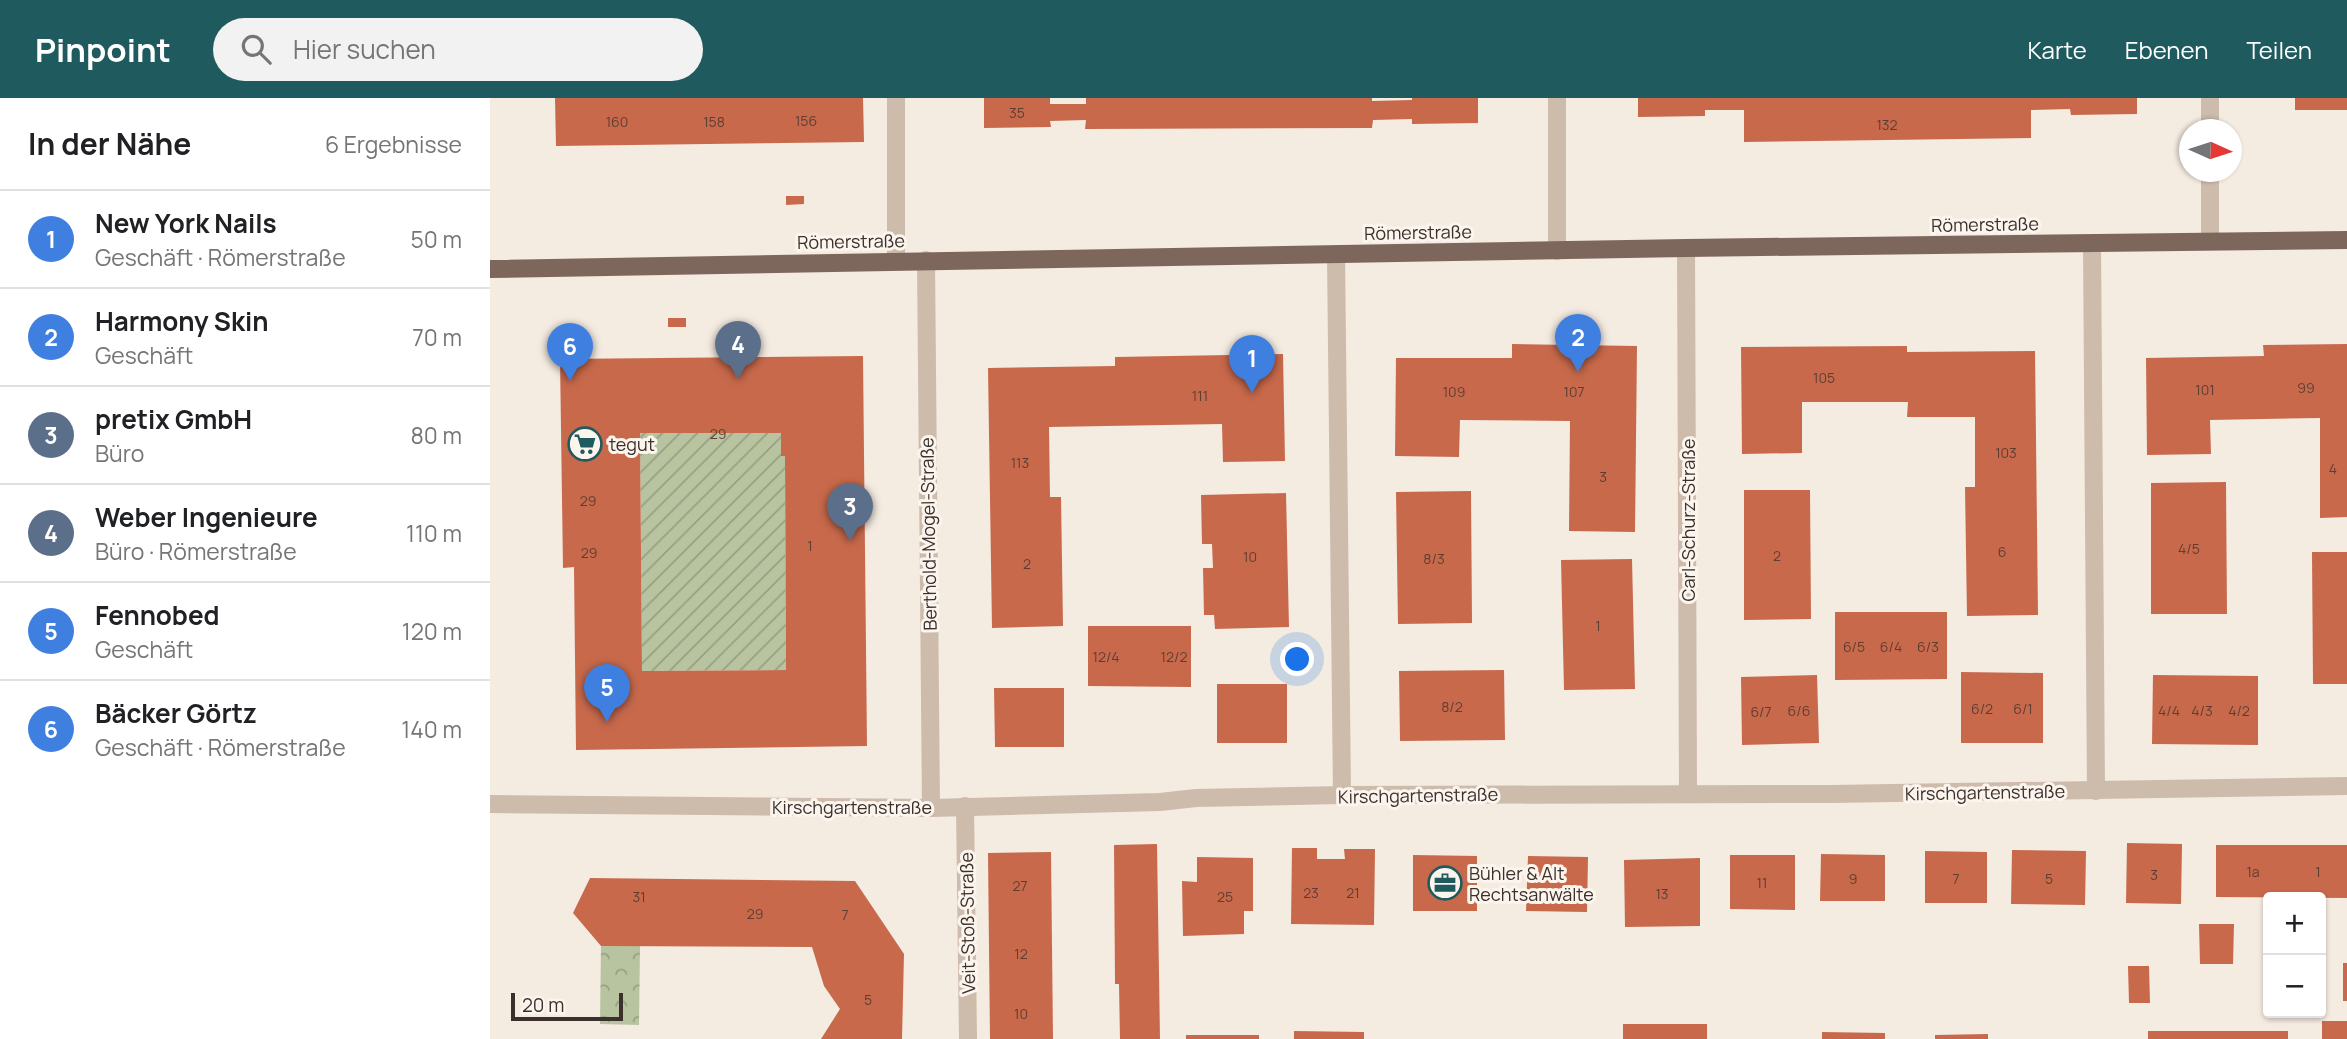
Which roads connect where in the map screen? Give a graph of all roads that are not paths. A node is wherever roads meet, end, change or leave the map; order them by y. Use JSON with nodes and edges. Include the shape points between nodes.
{"nodes":[{"id":1,"x":896,"y":98,"type":"edge"},
{"id":2,"x":1557,"y":98,"type":"edge"},
{"id":3,"x":2210,"y":98,"type":"edge"},
{"id":4,"x":2210,"y":119,"type":"edge"},
{"id":5,"x":2210,"y":182,"type":"edge"},
{"id":6,"x":2347,"y":240,"type":"edge"},
{"id":7,"x":2210,"y":241,"type":"junction"},
{"id":8,"x":2092,"y":244,"type":"junction"},
{"id":9,"x":1686,"y":248,"type":"junction"},
{"id":10,"x":1557,"y":251,"type":"junction"},
{"id":11,"x":1336,"y":254,"type":"junction"},
{"id":12,"x":926,"y":260,"type":"junction"},
{"id":13,"x":896,"y":261,"type":"junction"},
{"id":14,"x":490,"y":269,"type":"edge"},
{"id":15,"x":2347,"y":786,"type":"edge"},
{"id":16,"x":2096,"y":790,"type":"junction"},
{"id":17,"x":1688,"y":793,"type":"junction"},
{"id":18,"x":1342,"y":795,"type":"junction"},
{"id":19,"x":490,"y":804,"type":"edge"},
{"id":20,"x":965,"y":806,"type":"junction"},
{"id":21,"x":930,"y":808,"type":"junction"},
{"id":22,"x":968,"y":1039,"type":"edge"}],
"edges":[{"from":1,"to":13,"type":"street"},
{"from":2,"to":10,"type":"street"},
{"from":3,"to":4,"type":"street"},
{"from":5,"to":7,"type":"street"},
{"from":6,"to":7,"type":"main road","name":"Römerstraße"},
{"from":7,"to":8,"type":"main road","name":"Römerstraße"},
{"from":8,"to":9,"type":"main road","name":"Römerstraße"},
{"from":8,"to":16,"type":"street"},
{"from":9,"to":10,"type":"main road","name":"Römerstraße"},
{"from":9,"to":17,"type":"street","name":"Carl-Schurz-Straße"},
{"from":10,"to":11,"type":"main road","name":"Römerstraße"},
{"from":11,"to":12,"type":"main road","name":"Römerstraße"},
{"from":11,"to":18,"type":"street"},
{"from":12,"to":13,"type":"main road","name":"Römerstraße"},
{"from":12,"to":21,"type":"street","name":"Berthold-Mogel-Straße"},
{"from":13,"to":14,"type":"main road","name":"Römerstraße"},
{"from":15,"to":16,"type":"street","name":"Kirschgartenstraße"},
{"from":16,"to":17,"type":"street","name":"Kirschgartenstraße"},
{"from":17,"to":18,"type":"street","name":"Kirschgartenstraße"},
{"from":18,"to":20,"type":"street","name":"Kirschgartenstraße"},
{"from":19,"to":21,"type":"street","name":"Kirschgartenstraße"},
{"from":20,"to":21,"type":"street","name":"Kirschgartenstraße"},
{"from":20,"to":22,"type":"street","name":"Veit-Stoß-Straße"}]}
